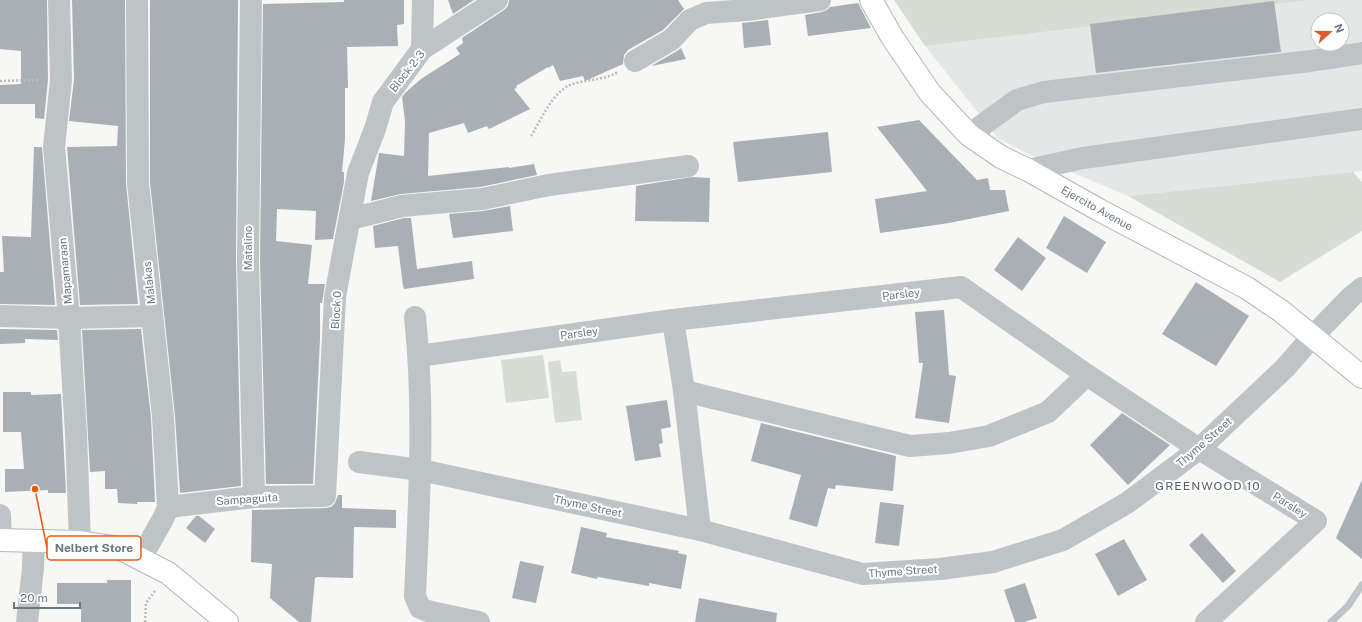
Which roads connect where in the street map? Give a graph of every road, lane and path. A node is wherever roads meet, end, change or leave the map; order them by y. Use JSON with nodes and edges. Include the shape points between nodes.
{"nodes":[{"id":1,"x":59,"y":0,"type":"edge"},
{"id":2,"x":136,"y":0,"type":"edge"},
{"id":3,"x":251,"y":0,"type":"edge"},
{"id":4,"x":423,"y":0,"type":"edge"},
{"id":5,"x":497,"y":0,"type":"edge"},
{"id":6,"x":820,"y":0,"type":"edge"},
{"id":7,"x":871,"y":0,"type":"edge"},
{"id":8,"x":422,"y":49,"type":"junction"},
{"id":9,"x":1362,"y":53,"type":"edge"},
{"id":10,"x":635,"y":61,"type":"joint"},
{"id":11,"x":0,"y":80,"type":"edge"},
{"id":12,"x":61,"y":80,"type":"junction"},
{"id":13,"x":1362,"y":119,"type":"edge"},
{"id":14,"x":375,"y":129,"type":"joint"},
{"id":15,"x":970,"y":135,"type":"junction"},
{"id":16,"x":531,"y":136,"type":"dead end"},
{"id":17,"x":688,"y":166,"type":"dead end"},
{"id":18,"x":1028,"y":170,"type":"junction"},
{"id":19,"x":350,"y":219,"type":"junction"},
{"id":20,"x":1362,"y":288,"type":"edge"},
{"id":21,"x":0,"y":316,"type":"edge"},
{"id":22,"x":152,"y":316,"type":"junction"},
{"id":23,"x":415,"y":317,"type":"dead end"},
{"id":24,"x":69,"y":318,"type":"junction"},
{"id":25,"x":673,"y":320,"type":"junction"},
{"id":26,"x":1313,"y":336,"type":"junction"},
{"id":27,"x":419,"y":356,"type":"junction"},
{"id":28,"x":1087,"y":375,"type":"junction"},
{"id":29,"x":1362,"y":377,"type":"edge"},
{"id":30,"x":684,"y":391,"type":"junction"},
{"id":31,"x":1199,"y":449,"type":"junction"},
{"id":32,"x":359,"y":462,"type":"dead end"},
{"id":33,"x":421,"y":470,"type":"junction"},
{"id":34,"x":325,"y":496,"type":"joint"},
{"id":35,"x":254,"y":497,"type":"junction"},
{"id":36,"x":168,"y":507,"type":"junction"},
{"id":37,"x":0,"y":515,"type":"edge"},
{"id":38,"x":700,"y":530,"type":"junction"},
{"id":39,"x":0,"y":540,"type":"edge"},
{"id":40,"x":34,"y":540,"type":"junction"},
{"id":41,"x":80,"y":542,"type":"junction"},
{"id":42,"x":140,"y":558,"type":"junction"},
{"id":43,"x":154,"y":592,"type":"dead end"},
{"id":44,"x":27,"y":622,"type":"edge"},
{"id":45,"x":145,"y":622,"type":"edge"},
{"id":46,"x":227,"y":622,"type":"edge"},
{"id":47,"x":479,"y":622,"type":"edge"},
{"id":48,"x":1206,"y":622,"type":"edge"}],
"edges":[{"from":1,"to":12,"type":"street","name":"Mapamaraan"},
{"from":2,"to":22,"type":"street","name":"Malakas","via":[[138,183]]},
{"from":3,"to":35,"type":"street","name":"Matalino","via":[[248,260]]},
{"from":4,"to":8,"type":"street"},
{"from":5,"to":8,"type":"street","name":"Block 2-3"},
{"from":6,"to":10,"type":"street","via":[[706,13],[690,20],[671,40]]},
{"from":7,"to":15,"type":"main road","name":"Ejercito Avenue","via":[[930,94]]},
{"from":8,"to":14,"type":"street","name":"Block 2-3","via":[[383,102]]},
{"from":9,"to":15,"type":"street","via":[[1044,92],[1017,100]]},
{"from":10,"to":16,"type":"path","via":[[614,74],[570,85],[556,94]]},
{"from":11,"to":12,"type":"path"},
{"from":12,"to":24,"type":"street","name":"Mapamaraan","via":[[54,147]]},
{"from":13,"to":18,"type":"street","via":[[1083,158]]},
{"from":14,"to":19,"type":"street","name":"Block 0","via":[[358,173]]},
{"from":15,"to":18,"type":"main road","name":"Ejercito Avenue","via":[[1001,157]]},
{"from":17,"to":19,"type":"street","via":[[549,185],[482,199],[402,206]]},
{"from":18,"to":26,"type":"main road","name":"Ejercito Avenue","via":[[1246,288]]},
{"from":19,"to":34,"type":"street","name":"Block 0","via":[[336,296]]},
{"from":20,"to":26,"type":"street","name":"Thyme Street"},
{"from":21,"to":24,"type":"street"},
{"from":22,"to":24,"type":"street"},
{"from":22,"to":36,"type":"street","name":"Malakas","via":[[163,417]]},
{"from":23,"to":27,"type":"street"},
{"from":24,"to":41,"type":"street","name":"Mapamaraan"},
{"from":25,"to":27,"type":"street","name":"Parsley"},
{"from":25,"to":28,"type":"street","name":"Parsley","via":[[961,287]]},
{"from":25,"to":30,"type":"street"},
{"from":26,"to":29,"type":"main road","name":"Ejercito Avenue"},
{"from":26,"to":31,"type":"street","name":"Thyme Street","via":[[1285,368]]},
{"from":27,"to":33,"type":"street"},
{"from":28,"to":30,"type":"street","via":[[1048,412],[989,436],[910,446]]},
{"from":28,"to":31,"type":"street","name":"Parsley"},
{"from":30,"to":38,"type":"street"},
{"from":31,"to":38,"type":"street","name":"Thyme Street","via":[[1127,503],[1063,540],[993,562],[940,569],[863,574]]},
{"from":31,"to":48,"type":"street","name":"Parsley","via":[[1316,521]]},
{"from":32,"to":33,"type":"street","name":"Thyme Street"},
{"from":33,"to":38,"type":"street","name":"Thyme Street"},
{"from":33,"to":47,"type":"street","via":[[414,596],[420,608]]},
{"from":34,"to":35,"type":"street","name":"Sampaguita"},
{"from":35,"to":36,"type":"street","name":"Sampaguita"},
{"from":36,"to":42,"type":"street","name":"Malakas"},
{"from":37,"to":39,"type":"street"},
{"from":39,"to":40,"type":"main road"},
{"from":40,"to":41,"type":"main road"},
{"from":40,"to":44,"type":"street","via":[[34,568]]},
{"from":41,"to":42,"type":"main road","via":[[119,548]]},
{"from":42,"to":46,"type":"main road","via":[[168,573]]},
{"from":43,"to":45,"type":"path","via":[[146,603]]}]}
